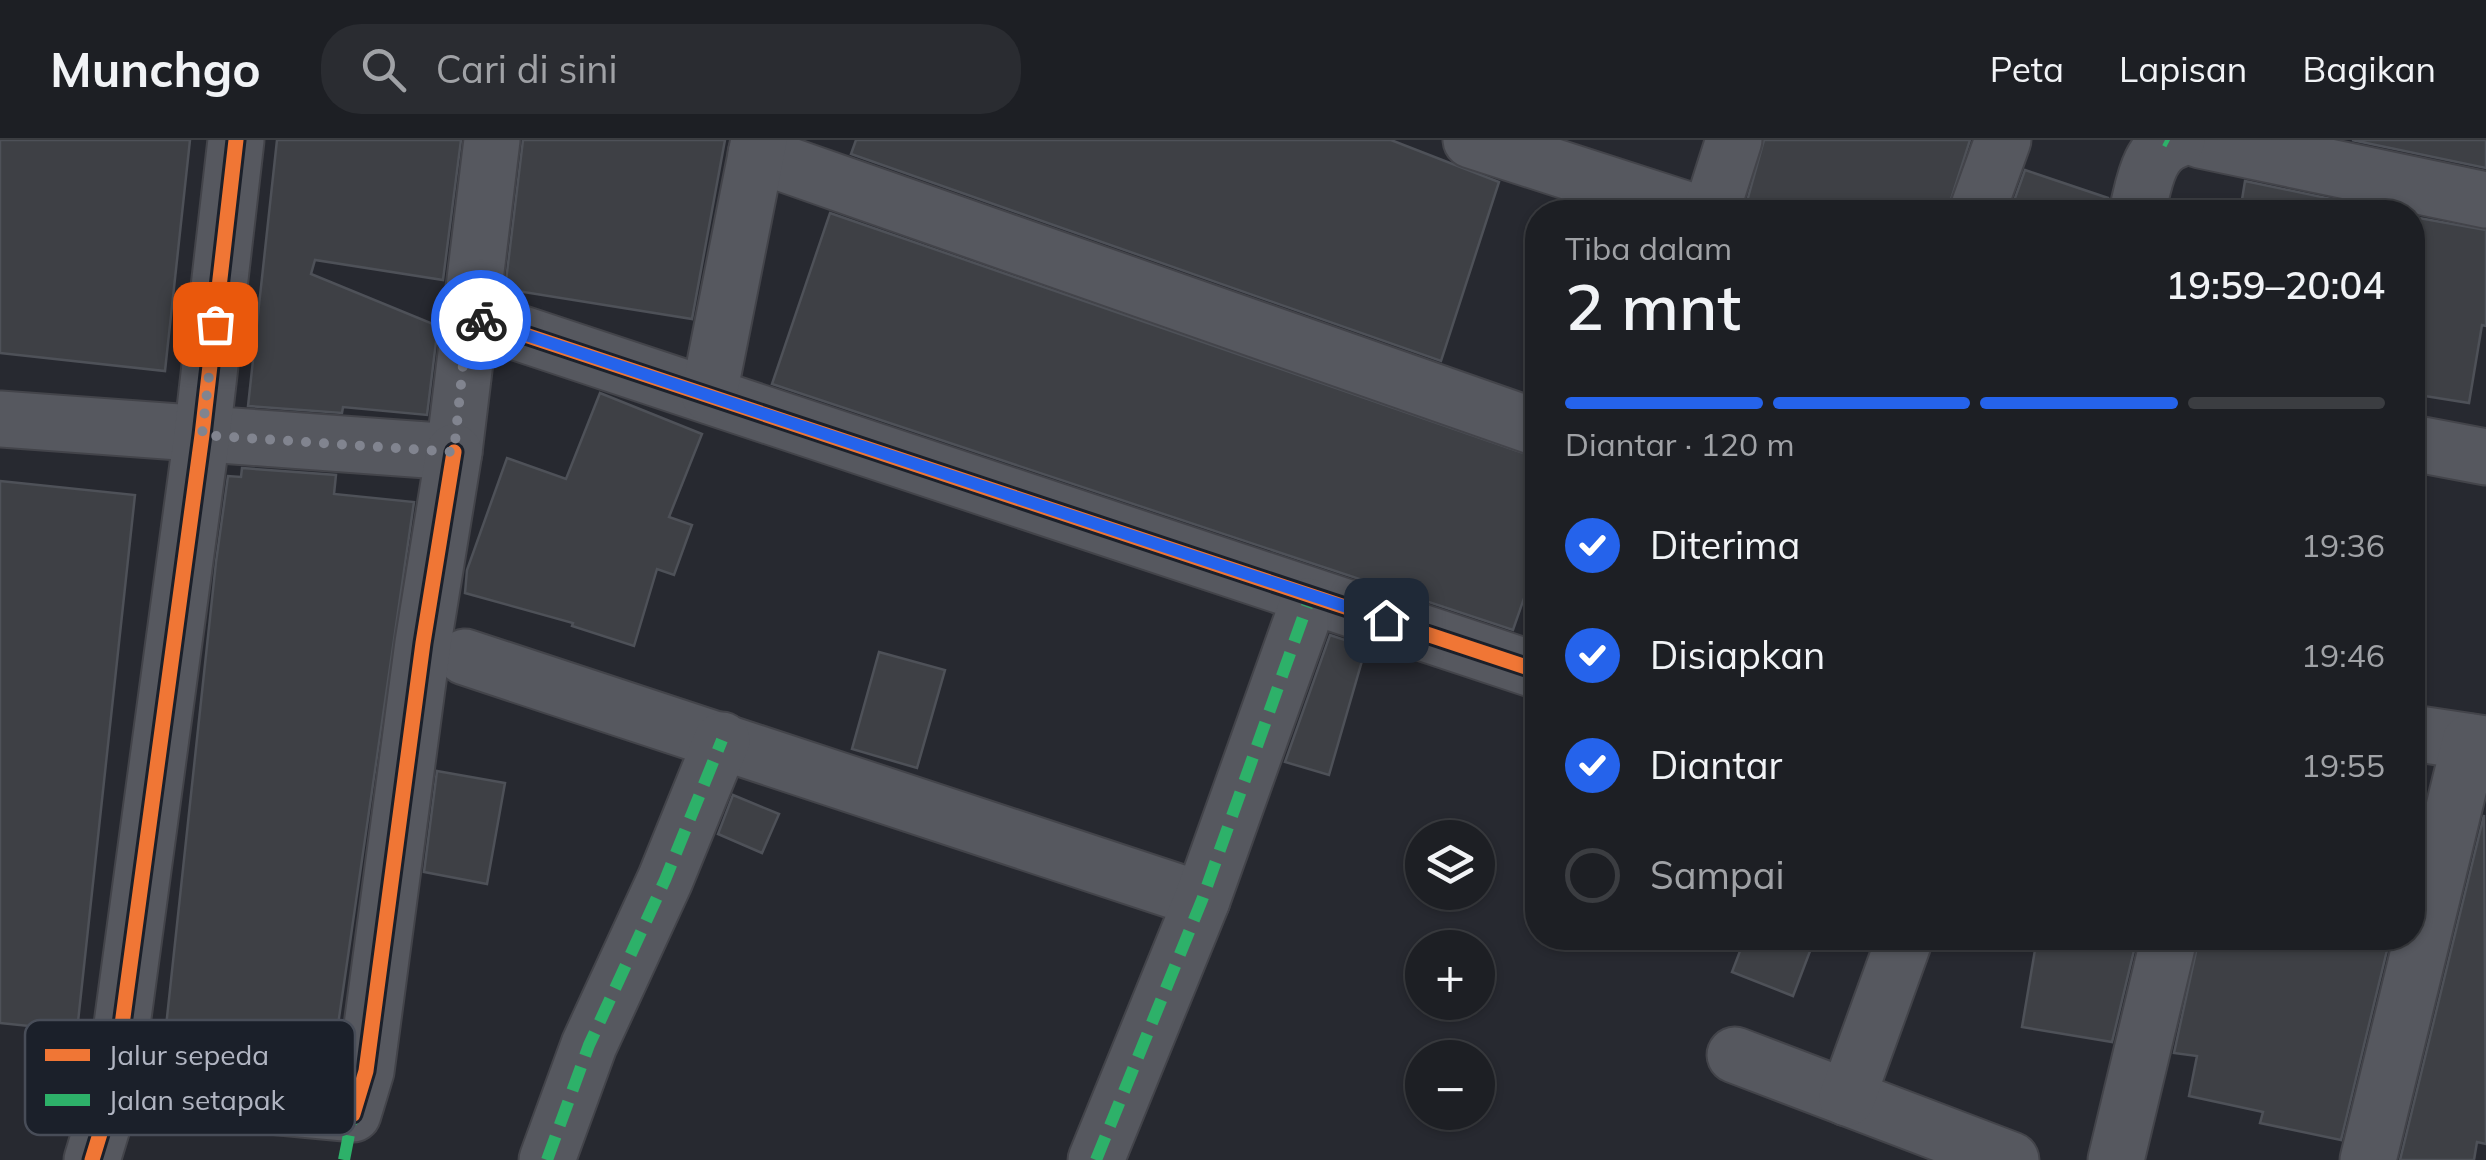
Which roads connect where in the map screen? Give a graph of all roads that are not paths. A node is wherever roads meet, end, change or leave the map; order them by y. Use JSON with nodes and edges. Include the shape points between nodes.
{"nodes":[{"id":1,"x":236,"y":140,"type":"edge"},
{"id":2,"x":492,"y":140,"type":"edge"},
{"id":3,"x":1471,"y":140,"type":"edge"},
{"id":4,"x":1734,"y":140,"type":"edge"},
{"id":5,"x":2002,"y":140,"type":"edge"},
{"id":6,"x":2177,"y":140,"type":"edge"},
{"id":7,"x":2200,"y":140,"type":"edge"},
{"id":8,"x":758,"y":147,"type":"edge"},
{"id":9,"x":1657,"y":200,"type":"edge"},
{"id":10,"x":1715,"y":200,"type":"edge"},
{"id":11,"x":1980,"y":200,"type":"edge"},
{"id":12,"x":2140,"y":200,"type":"edge"},
{"id":13,"x":2486,"y":200,"type":"edge"},
{"id":14,"x":468,"y":316,"type":"junction"},
{"id":15,"x":709,"y":394,"type":"junction"},
{"id":16,"x":0,"y":419,"type":"edge"},
{"id":17,"x":1525,"y":423,"type":"edge"},
{"id":18,"x":202,"y":435,"type":"junction"},
{"id":19,"x":2425,"y":445,"type":"edge"},
{"id":20,"x":454,"y":452,"type":"junction"},
{"id":21,"x":2486,"y":457,"type":"edge"},
{"id":22,"x":1307,"y":606,"type":"dead end"},
{"id":23,"x":465,"y":657,"type":"dead end"},
{"id":24,"x":1525,"y":666,"type":"edge"},
{"id":25,"x":2425,"y":735,"type":"edge"},
{"id":26,"x":722,"y":740,"type":"junction"},
{"id":27,"x":2478,"y":743,"type":"edge"},
{"id":28,"x":1202,"y":900,"type":"junction"},
{"id":29,"x":2425,"y":944,"type":"edge"},
{"id":30,"x":1900,"y":950,"type":"edge"},
{"id":31,"x":2166,"y":950,"type":"edge"},
{"id":32,"x":2423,"y":950,"type":"edge"},
{"id":33,"x":123,"y":1020,"type":"edge"},
{"id":34,"x":1735,"y":1055,"type":"dead end"},
{"id":35,"x":1848,"y":1098,"type":"junction"},
{"id":36,"x":355,"y":1107,"type":"edge"},
{"id":37,"x":100,"y":1135,"type":"edge"},
{"id":38,"x":92,"y":1160,"type":"edge"},
{"id":39,"x":548,"y":1160,"type":"edge"},
{"id":40,"x":1096,"y":1160,"type":"edge"},
{"id":41,"x":2011,"y":1160,"type":"edge"},
{"id":42,"x":2116,"y":1160,"type":"edge"},
{"id":43,"x":2368,"y":1160,"type":"edge"}],
"edges":[{"from":1,"to":18,"type":"street"},
{"from":2,"to":14,"type":"street"},
{"from":3,"to":9,"type":"street"},
{"from":4,"to":10,"type":"street"},
{"from":5,"to":11,"type":"street"},
{"from":6,"to":12,"type":"street","via":[[2153,157]]},
{"from":7,"to":13,"type":"street"},
{"from":8,"to":15,"type":"street"},
{"from":8,"to":17,"type":"street"},
{"from":14,"to":15,"type":"street"},
{"from":14,"to":20,"type":"street"},
{"from":15,"to":24,"type":"street"},
{"from":16,"to":18,"type":"street"},
{"from":18,"to":20,"type":"street"},
{"from":18,"to":33,"type":"street"},
{"from":19,"to":21,"type":"street"},
{"from":20,"to":36,"type":"street","via":[[366,1071]]},
{"from":22,"to":28,"type":"street"},
{"from":23,"to":26,"type":"street"},
{"from":25,"to":27,"type":"street"},
{"from":26,"to":28,"type":"street"},
{"from":26,"to":39,"type":"street","via":[[589,1045]]},
{"from":27,"to":29,"type":"street"},
{"from":28,"to":40,"type":"street"},
{"from":30,"to":35,"type":"street"},
{"from":31,"to":42,"type":"street"},
{"from":32,"to":43,"type":"street"},
{"from":34,"to":35,"type":"street"},
{"from":35,"to":41,"type":"street"},
{"from":37,"to":38,"type":"street"}]}
